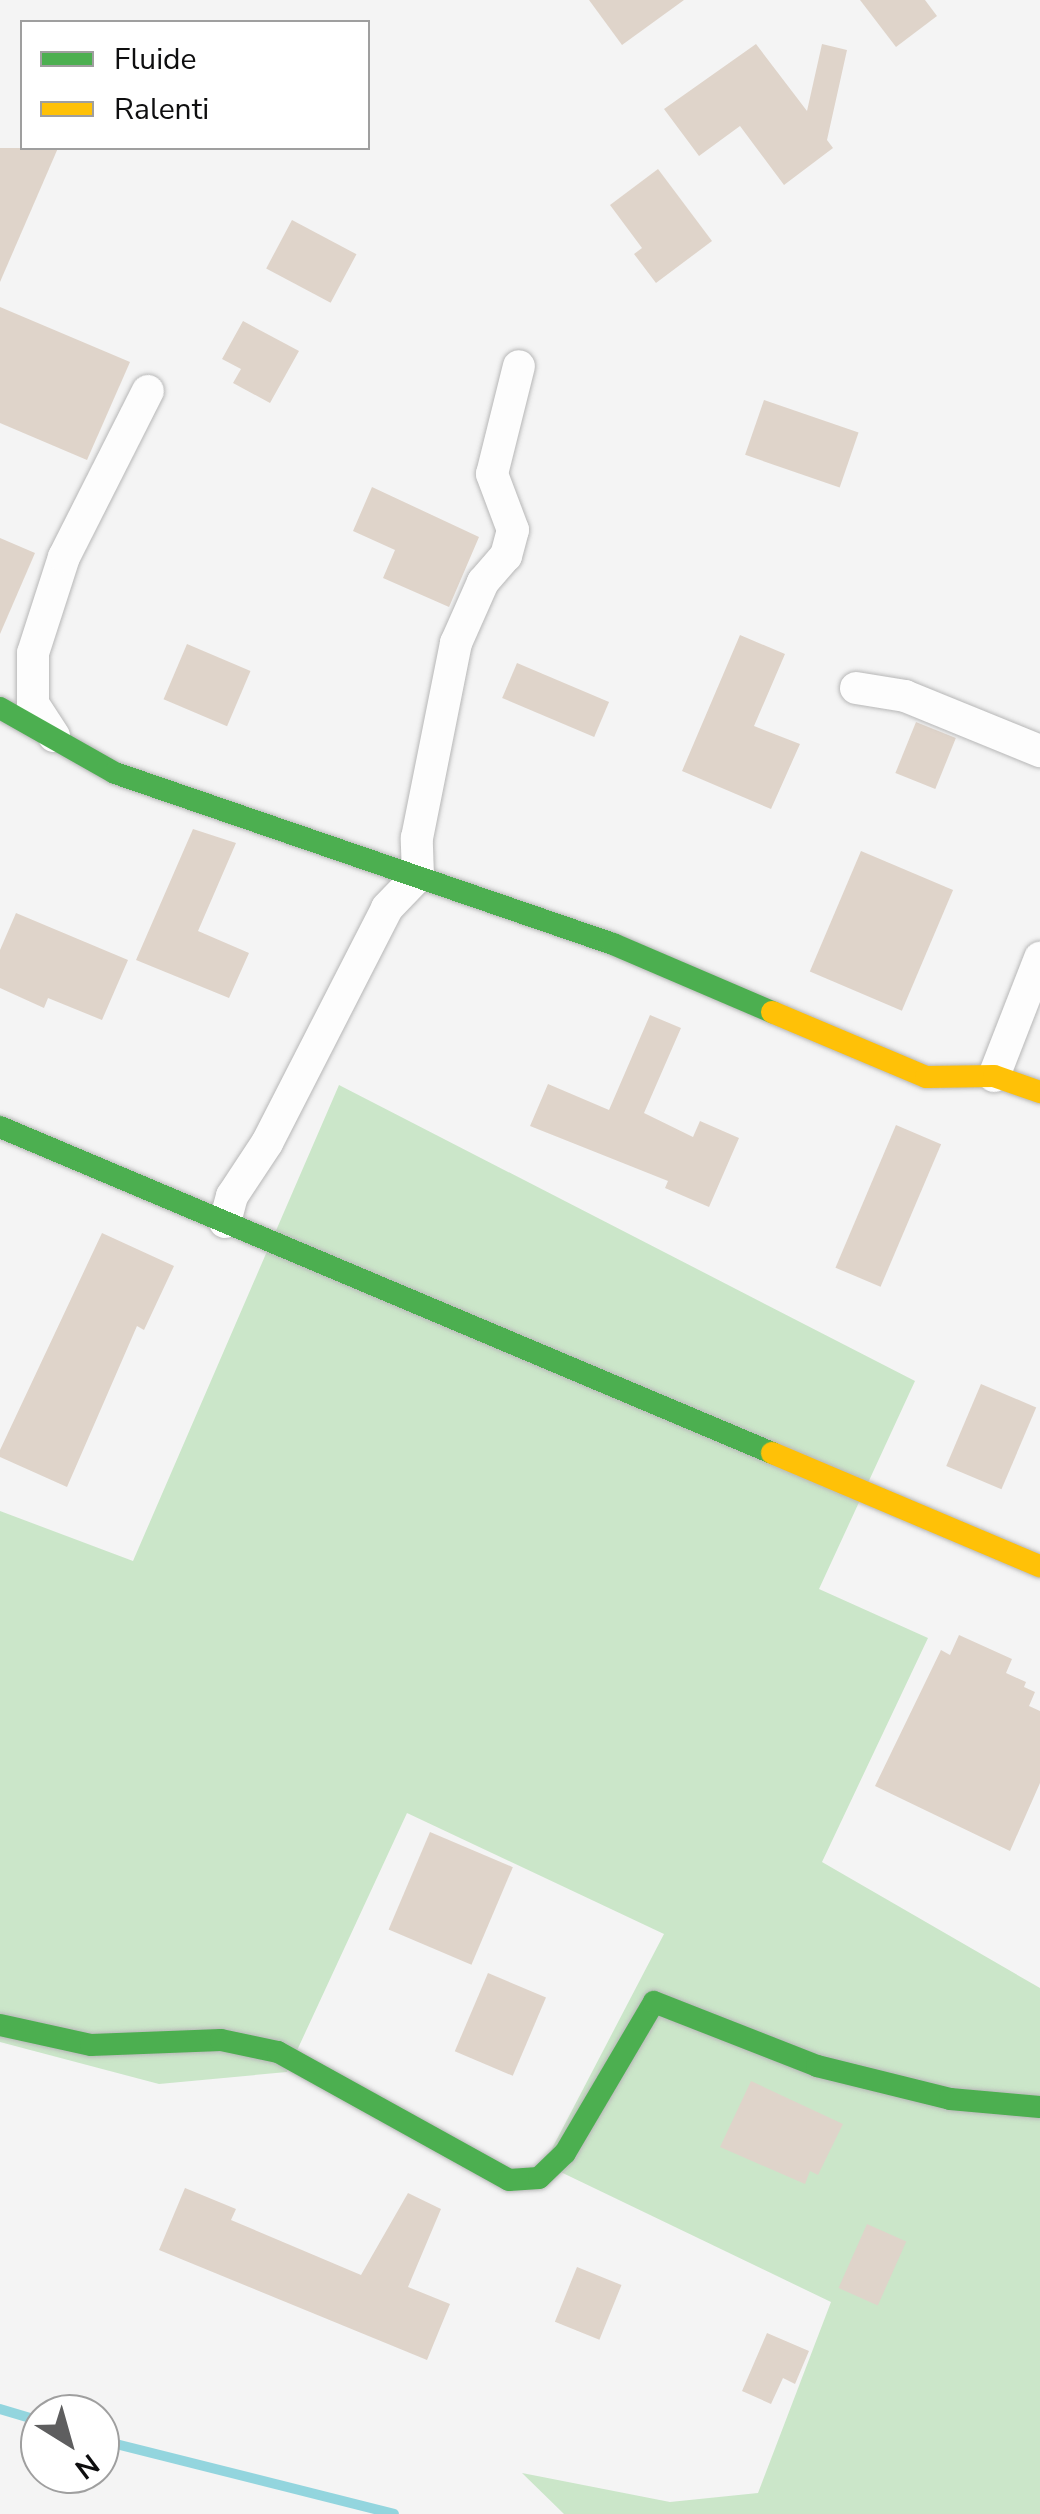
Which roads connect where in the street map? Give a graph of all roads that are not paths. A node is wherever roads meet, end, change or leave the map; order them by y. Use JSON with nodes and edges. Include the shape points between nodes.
{"nodes":[{"id":1,"x":519,"y":366,"type":"dead end"},
{"id":2,"x":148,"y":391,"type":"dead end"},
{"id":3,"x":856,"y":688,"type":"dead end"},
{"id":4,"x":0,"y":708,"type":"edge"},
{"id":5,"x":59,"y":744,"type":"junction"},
{"id":6,"x":1040,"y":752,"type":"edge"},
{"id":7,"x":418,"y":876,"type":"junction"},
{"id":8,"x":1040,"y":958,"type":"edge"},
{"id":9,"x":994,"y":1076,"type":"junction"},
{"id":10,"x":1040,"y":1092,"type":"edge"},
{"id":11,"x":0,"y":1127,"type":"edge"},
{"id":12,"x":225,"y":1222,"type":"junction"},
{"id":13,"x":1040,"y":1566,"type":"edge"},
{"id":14,"x":0,"y":2025,"type":"edge"},
{"id":15,"x":1040,"y":2106,"type":"edge"}],
"edges":[{"from":1,"to":7,"type":"street","via":[[492,474],[513,530],[456,643],[418,838]]},
{"from":2,"to":5,"type":"street","via":[[64,557],[33,653],[32,704]]},
{"from":3,"to":6,"type":"street","via":[[904,696]]},
{"from":4,"to":5,"type":"street"},
{"from":5,"to":7,"type":"street","via":[[115,773]]},
{"from":7,"to":9,"type":"street","via":[[612,944],[926,1077]]},
{"from":7,"to":12,"type":"street","via":[[387,908],[267,1143],[232,1196]]},
{"from":8,"to":9,"type":"street"},
{"from":9,"to":10,"type":"street"},
{"from":11,"to":12,"type":"street"},
{"from":12,"to":13,"type":"street"},
{"from":14,"to":15,"type":"street","via":[[91,2045],[221,2040],[278,2052],[510,2180],[538,2178],[565,2153],[654,2002],[817,2066],[950,2099]]}]}
